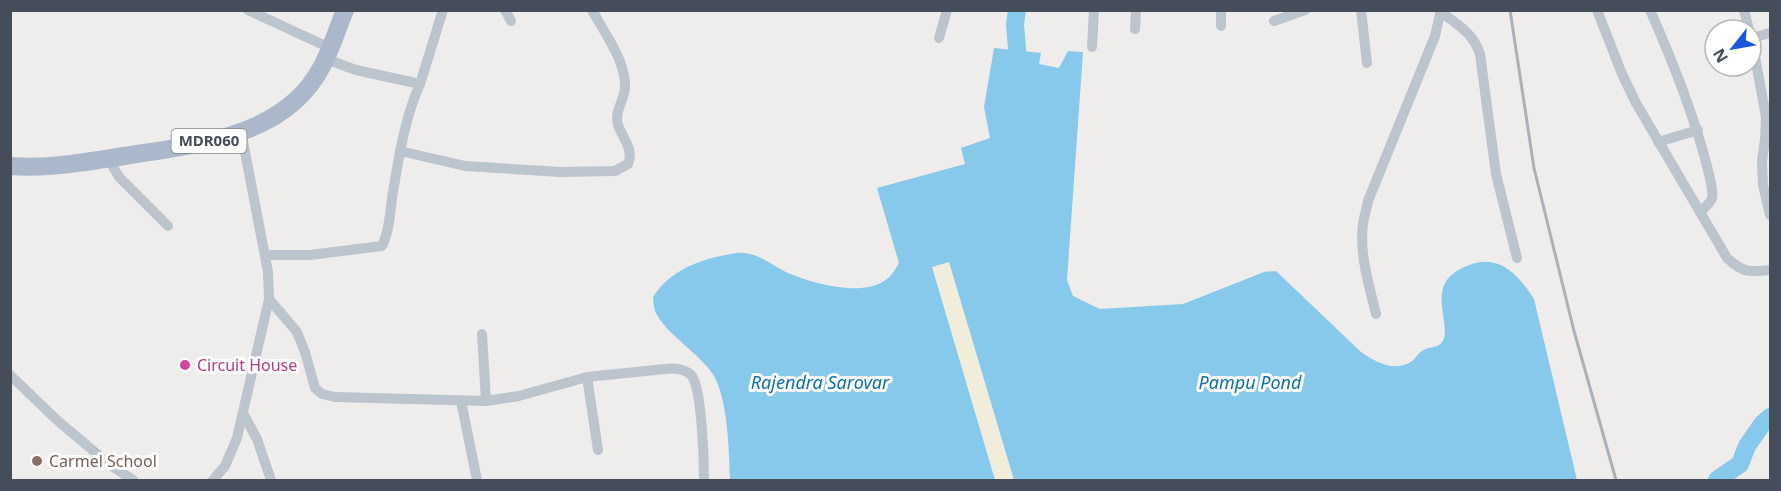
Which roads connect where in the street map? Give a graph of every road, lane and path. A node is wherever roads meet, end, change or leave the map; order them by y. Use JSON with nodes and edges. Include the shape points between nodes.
{"nodes":[{"id":1,"x":248,"y":10,"type":"edge"},
{"id":2,"x":345,"y":10,"type":"edge"},
{"id":3,"x":443,"y":10,"type":"edge"},
{"id":4,"x":505,"y":10,"type":"edge"},
{"id":5,"x":592,"y":10,"type":"edge"},
{"id":6,"x":947,"y":10,"type":"edge"},
{"id":7,"x":1094,"y":10,"type":"edge"},
{"id":8,"x":1136,"y":10,"type":"edge"},
{"id":9,"x":1221,"y":10,"type":"edge"},
{"id":10,"x":1305,"y":10,"type":"edge"},
{"id":11,"x":1361,"y":10,"type":"edge"},
{"id":12,"x":1597,"y":10,"type":"edge"},
{"id":13,"x":1650,"y":10,"type":"edge"},
{"id":14,"x":1441,"y":11,"type":"edge"},
{"id":15,"x":511,"y":21,"type":"dead end"},
{"id":16,"x":1274,"y":21,"type":"dead end"},
{"id":17,"x":1221,"y":26,"type":"dead end"},
{"id":18,"x":1135,"y":29,"type":"dead end"},
{"id":19,"x":939,"y":38,"type":"dead end"},
{"id":20,"x":1092,"y":48,"type":"dead end"},
{"id":21,"x":329,"y":54,"type":"junction"},
{"id":22,"x":1367,"y":63,"type":"dead end"},
{"id":23,"x":1759,"y":78,"type":"edge"},
{"id":24,"x":420,"y":84,"type":"junction"},
{"id":25,"x":1698,"y":130,"type":"junction"},
{"id":26,"x":241,"y":131,"type":"junction"},
{"id":27,"x":1658,"y":142,"type":"junction"},
{"id":28,"x":400,"y":151,"type":"junction"},
{"id":29,"x":108,"y":158,"type":"junction"},
{"id":30,"x":10,"y":166,"type":"edge"},
{"id":31,"x":1700,"y":212,"type":"junction"},
{"id":32,"x":1770,"y":214,"type":"edge"},
{"id":33,"x":168,"y":226,"type":"dead end"},
{"id":34,"x":265,"y":255,"type":"junction"},
{"id":35,"x":1517,"y":258,"type":"dead end"},
{"id":36,"x":1770,"y":270,"type":"edge"},
{"id":37,"x":268,"y":299,"type":"junction"},
{"id":38,"x":1376,"y":314,"type":"dead end"},
{"id":39,"x":482,"y":334,"type":"dead end"},
{"id":40,"x":10,"y":375,"type":"edge"},
{"id":41,"x":587,"y":377,"type":"junction"},
{"id":42,"x":486,"y":400,"type":"junction"},
{"id":43,"x":461,"y":401,"type":"junction"},
{"id":44,"x":244,"y":415,"type":"junction"},
{"id":45,"x":598,"y":450,"type":"dead end"},
{"id":46,"x":133,"y":480,"type":"edge"},
{"id":47,"x":213,"y":480,"type":"edge"},
{"id":48,"x":271,"y":480,"type":"edge"},
{"id":49,"x":477,"y":480,"type":"edge"},
{"id":50,"x":704,"y":480,"type":"edge"}],
"edges":[{"from":1,"to":21,"type":"street"},
{"from":2,"to":21,"type":"main road","number":"MDR060"},
{"from":3,"to":24,"type":"street"},
{"from":4,"to":15,"type":"street"},
{"from":5,"to":28,"type":"street","via":[[620,61],[625,79],[617,113],[630,151],[628,164],[615,171],[465,166]]},
{"from":6,"to":19,"type":"street"},
{"from":7,"to":20,"type":"street"},
{"from":8,"to":18,"type":"street"},
{"from":9,"to":17,"type":"street"},
{"from":10,"to":16,"type":"street"},
{"from":11,"to":22,"type":"street"},
{"from":12,"to":27,"type":"street","via":[[1631,94]]},
{"from":13,"to":25,"type":"street"},
{"from":14,"to":35,"type":"street","via":[[1470,34],[1480,54],[1496,174]]},
{"from":14,"to":38,"type":"street","via":[[1435,36],[1368,201],[1363,246]]},
{"from":21,"to":24,"type":"street","via":[[356,70]]},
{"from":21,"to":26,"type":"main road","number":"MDR060","via":[[295,101],[267,120]]},
{"from":23,"to":32,"type":"street","via":[[1766,117],[1763,185]]},
{"from":24,"to":28,"type":"street"},
{"from":25,"to":27,"type":"street"},
{"from":25,"to":31,"type":"street","via":[[1712,197]]},
{"from":26,"to":29,"type":"main road","number":"MDR060","via":[[184,146]]},
{"from":26,"to":34,"type":"street"},
{"from":27,"to":31,"type":"street"},
{"from":28,"to":34,"type":"street","via":[[382,246],[310,255]]},
{"from":29,"to":30,"type":"main road","number":"MDR060","via":[[53,167]]},
{"from":29,"to":33,"type":"street","via":[[119,177]]},
{"from":31,"to":36,"type":"street","via":[[1727,258],[1738,268]]},
{"from":34,"to":37,"type":"street"},
{"from":37,"to":43,"type":"street","via":[[297,332],[315,388],[322,394]]},
{"from":37,"to":44,"type":"street"},
{"from":39,"to":42,"type":"street"},
{"from":40,"to":46,"type":"street","via":[[58,421]]},
{"from":41,"to":42,"type":"street","via":[[519,396]]},
{"from":41,"to":45,"type":"street"},
{"from":41,"to":50,"type":"street","via":[[677,368],[692,376],[698,398]]},
{"from":42,"to":43,"type":"street"},
{"from":43,"to":49,"type":"street"},
{"from":44,"to":47,"type":"street","via":[[225,466]]},
{"from":44,"to":48,"type":"street"}]}
